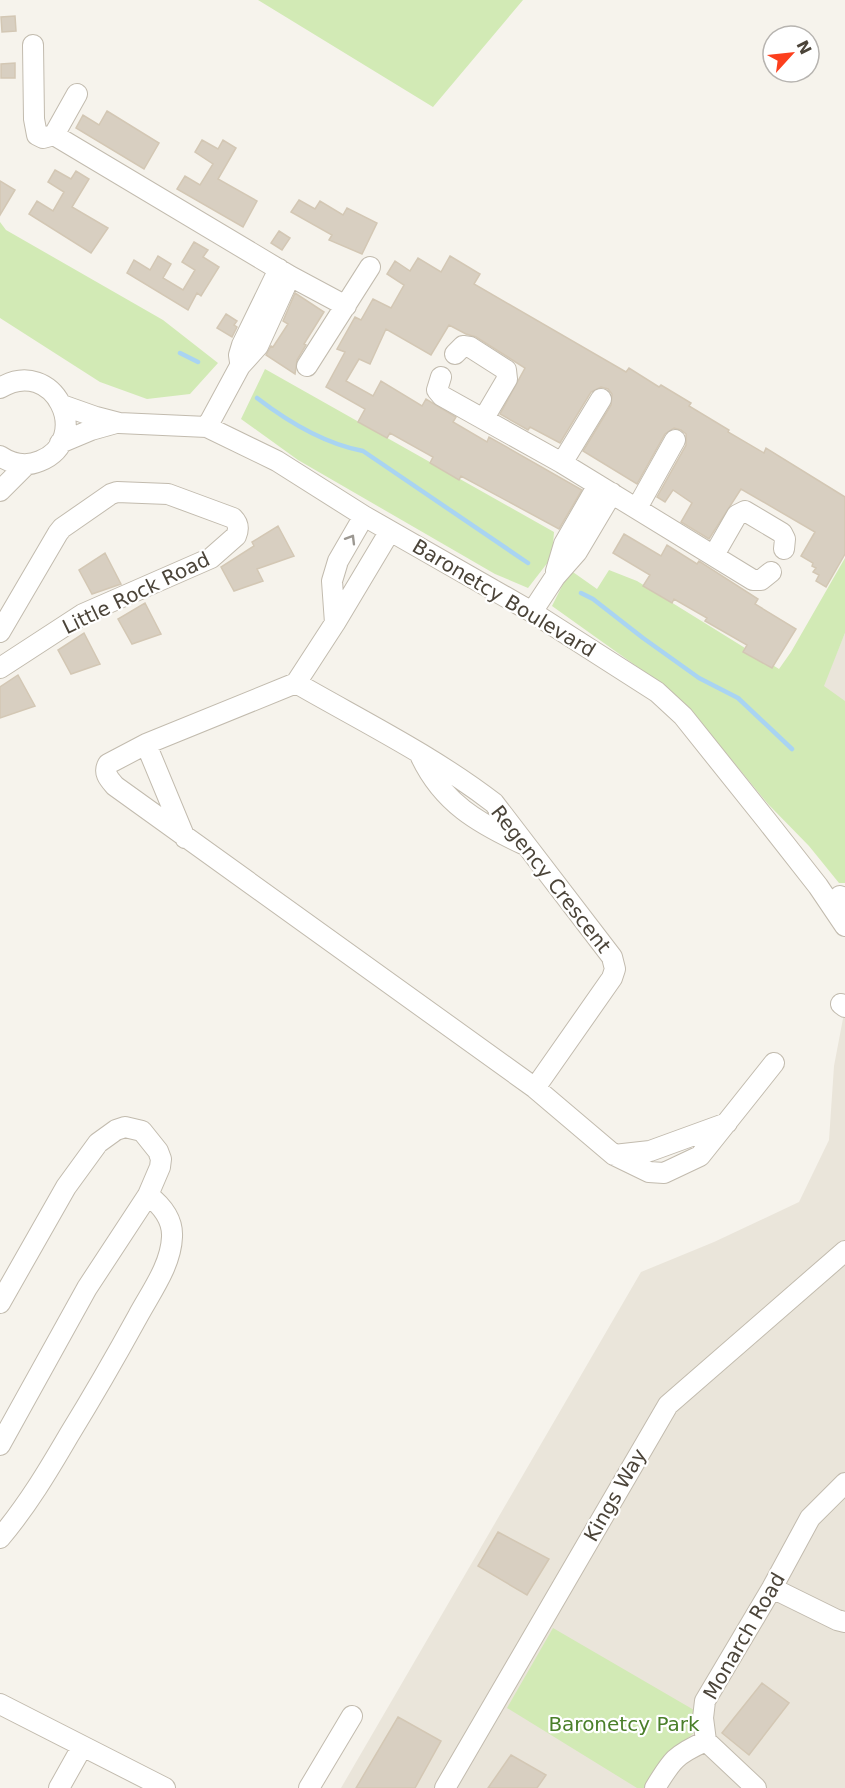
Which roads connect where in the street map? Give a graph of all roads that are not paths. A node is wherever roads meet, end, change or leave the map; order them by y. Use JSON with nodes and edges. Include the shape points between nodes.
{"nodes":[{"id":1,"x":33,"y":45,"type":"dead end"},
{"id":2,"x":77,"y":94,"type":"dead end"},
{"id":3,"x":54,"y":135,"type":"junction"},
{"id":4,"x":370,"y":267,"type":"dead end"},
{"id":5,"x":285,"y":273,"type":"junction"},
{"id":6,"x":346,"y":306,"type":"junction"},
{"id":7,"x":455,"y":354,"type":"dead end"},
{"id":8,"x":307,"y":366,"type":"dead end"},
{"id":9,"x":441,"y":377,"type":"dead end"},
{"id":10,"x":0,"y":388,"type":"edge"},
{"id":11,"x":602,"y":399,"type":"dead end"},
{"id":12,"x":62,"y":405,"type":"junction"},
{"id":13,"x":484,"y":418,"type":"junction"},
{"id":14,"x":119,"y":423,"type":"junction"},
{"id":15,"x":207,"y":427,"type":"junction"},
{"id":16,"x":675,"y":440,"type":"dead end"},
{"id":17,"x":60,"y":443,"type":"junction"},
{"id":18,"x":0,"y":456,"type":"edge"},
{"id":19,"x":562,"y":462,"type":"junction"},
{"id":20,"x":27,"y":464,"type":"junction"},
{"id":21,"x":605,"y":489,"type":"junction"},
{"id":22,"x":0,"y":490,"type":"edge"},
{"id":23,"x":637,"y":508,"type":"junction"},
{"id":24,"x":364,"y":516,"type":"junction"},
{"id":25,"x":385,"y":528,"type":"junction"},
{"id":26,"x":784,"y":549,"type":"dead end"},
{"id":27,"x":714,"y":555,"type":"junction"},
{"id":28,"x":771,"y":572,"type":"dead end"},
{"id":29,"x":532,"y":612,"type":"junction"},
{"id":30,"x":339,"y":616,"type":"junction"},
{"id":31,"x":0,"y":632,"type":"edge"},
{"id":32,"x":0,"y":668,"type":"edge"},
{"id":33,"x":296,"y":682,"type":"junction"},
{"id":34,"x":146,"y":744,"type":"junction"},
{"id":35,"x":185,"y":838,"type":"junction"},
{"id":36,"x":818,"y":886,"type":"junction"},
{"id":37,"x":843,"y":899,"type":"edge"},
{"id":38,"x":845,"y":926,"type":"edge"},
{"id":39,"x":774,"y":1062,"type":"dead end"},
{"id":40,"x":535,"y":1088,"type":"junction"},
{"id":41,"x":148,"y":1195,"type":"junction"},
{"id":42,"x":845,"y":1251,"type":"edge"},
{"id":43,"x":0,"y":1304,"type":"edge"},
{"id":44,"x":0,"y":1445,"type":"edge"},
{"id":45,"x":845,"y":1483,"type":"edge"},
{"id":46,"x":0,"y":1538,"type":"edge"},
{"id":47,"x":772,"y":1588,"type":"junction"},
{"id":48,"x":845,"y":1622,"type":"edge"},
{"id":49,"x":0,"y":1704,"type":"edge"},
{"id":50,"x":352,"y":1716,"type":"dead end"},
{"id":51,"x":706,"y":1741,"type":"junction"},
{"id":52,"x":82,"y":1747,"type":"junction"},
{"id":53,"x":59,"y":1788,"type":"edge"},
{"id":54,"x":165,"y":1788,"type":"edge"},
{"id":55,"x":309,"y":1788,"type":"edge"},
{"id":56,"x":445,"y":1788,"type":"edge"},
{"id":57,"x":655,"y":1788,"type":"edge"},
{"id":58,"x":756,"y":1788,"type":"edge"}],
"edges":[{"from":1,"to":3,"type":"street","via":[[36,131],[40,137]]},
{"from":2,"to":3,"type":"street"},
{"from":3,"to":5,"type":"street"},
{"from":4,"to":6,"type":"street"},
{"from":5,"to":6,"type":"street"},
{"from":5,"to":15,"type":"street","via":[[242,345],[240,366]]},
{"from":6,"to":8,"type":"street"},
{"from":7,"to":13,"type":"street","via":[[463,346],[470,347],[506,370],[507,379]]},
{"from":9,"to":13,"type":"street","via":[[439,394]]},
{"from":10,"to":12,"type":"street","via":[[16,381],[33,381],[52,391]]},
{"from":11,"to":19,"type":"street"},
{"from":12,"to":14,"type":"street","name":"Baronetcy Boulevard"},
{"from":12,"to":17,"type":"street","via":[[66,422]]},
{"from":13,"to":19,"type":"street"},
{"from":14,"to":15,"type":"street","name":"Baronetcy Boulevard"},
{"from":14,"to":17,"type":"street","name":"Baronetcy Boulevard"},
{"from":15,"to":24,"type":"street","name":"Baronetcy Boulevard","via":[[277,461]]},
{"from":16,"to":23,"type":"street"},
{"from":17,"to":20,"type":"street","name":"Baronetcy Boulevard","via":[[46,458]]},
{"from":18,"to":20,"type":"street","via":[[16,464]]},
{"from":19,"to":21,"type":"street"},
{"from":20,"to":22,"type":"street"},
{"from":21,"to":23,"type":"street"},
{"from":21,"to":29,"type":"street","via":[[564,544],[555,577]]},
{"from":23,"to":27,"type":"street"},
{"from":24,"to":25,"type":"street","name":"Baronetcy Boulevard"},
{"from":30,"to":24,"type":"street","one_way":true,"via":[[332,581],[338,561]]},
{"from":25,"to":29,"type":"street","name":"Baronetcy Boulevard"},
{"from":25,"to":30,"type":"street","via":[[354,571]]},
{"from":26,"to":27,"type":"street","via":[[782,533],[745,511],[737,515]]},
{"from":27,"to":28,"type":"street","via":[[753,580],[764,579]]},
{"from":29,"to":36,"type":"street","name":"Baronetcy Boulevard","via":[[670,703]]},
{"from":30,"to":33,"type":"street"},
{"from":31,"to":32,"type":"street","name":"Little Rock Road","via":[[62,528],[114,493],[168,494],[237,522],[236,536],[211,558],[82,614]]},
{"from":33,"to":34,"type":"street"},
{"from":33,"to":40,"type":"street","name":"Regency Crescent","via":[[494,803],[612,957],[612,978]]},
{"from":34,"to":35,"type":"street"},
{"from":34,"to":35,"type":"street","via":[[108,764],[107,776]]},
{"from":35,"to":40,"type":"street"},
{"from":36,"to":37,"type":"street","name":"Baronetcy Boulevard"},
{"from":36,"to":38,"type":"street","name":"Baronetcy Boulevard"},
{"from":39,"to":40,"type":"street","via":[[700,1156],[664,1173],[649,1172],[615,1155]]},
{"from":41,"to":43,"type":"street","via":[[161,1159],[152,1141],[132,1128],[104,1137],[66,1187]]},
{"from":41,"to":44,"type":"street","via":[[87,1288]]},
{"from":41,"to":46,"type":"street","via":[[162,1206],[169,1220],[172,1235],[168,1260],[53,1462]]},
{"from":42,"to":56,"type":"street","name":"Kings Way","via":[[668,1405]]},
{"from":45,"to":47,"type":"street","name":"Monarch Road","via":[[810,1518]]},
{"from":47,"to":48,"type":"street"},
{"from":47,"to":51,"type":"street","name":"Monarch Road","via":[[705,1701]]},
{"from":49,"to":52,"type":"street"},
{"from":50,"to":55,"type":"street"},
{"from":51,"to":57,"type":"street","via":[[677,1755]]},
{"from":51,"to":58,"type":"street"},
{"from":52,"to":53,"type":"street"},
{"from":52,"to":54,"type":"street"}]}
